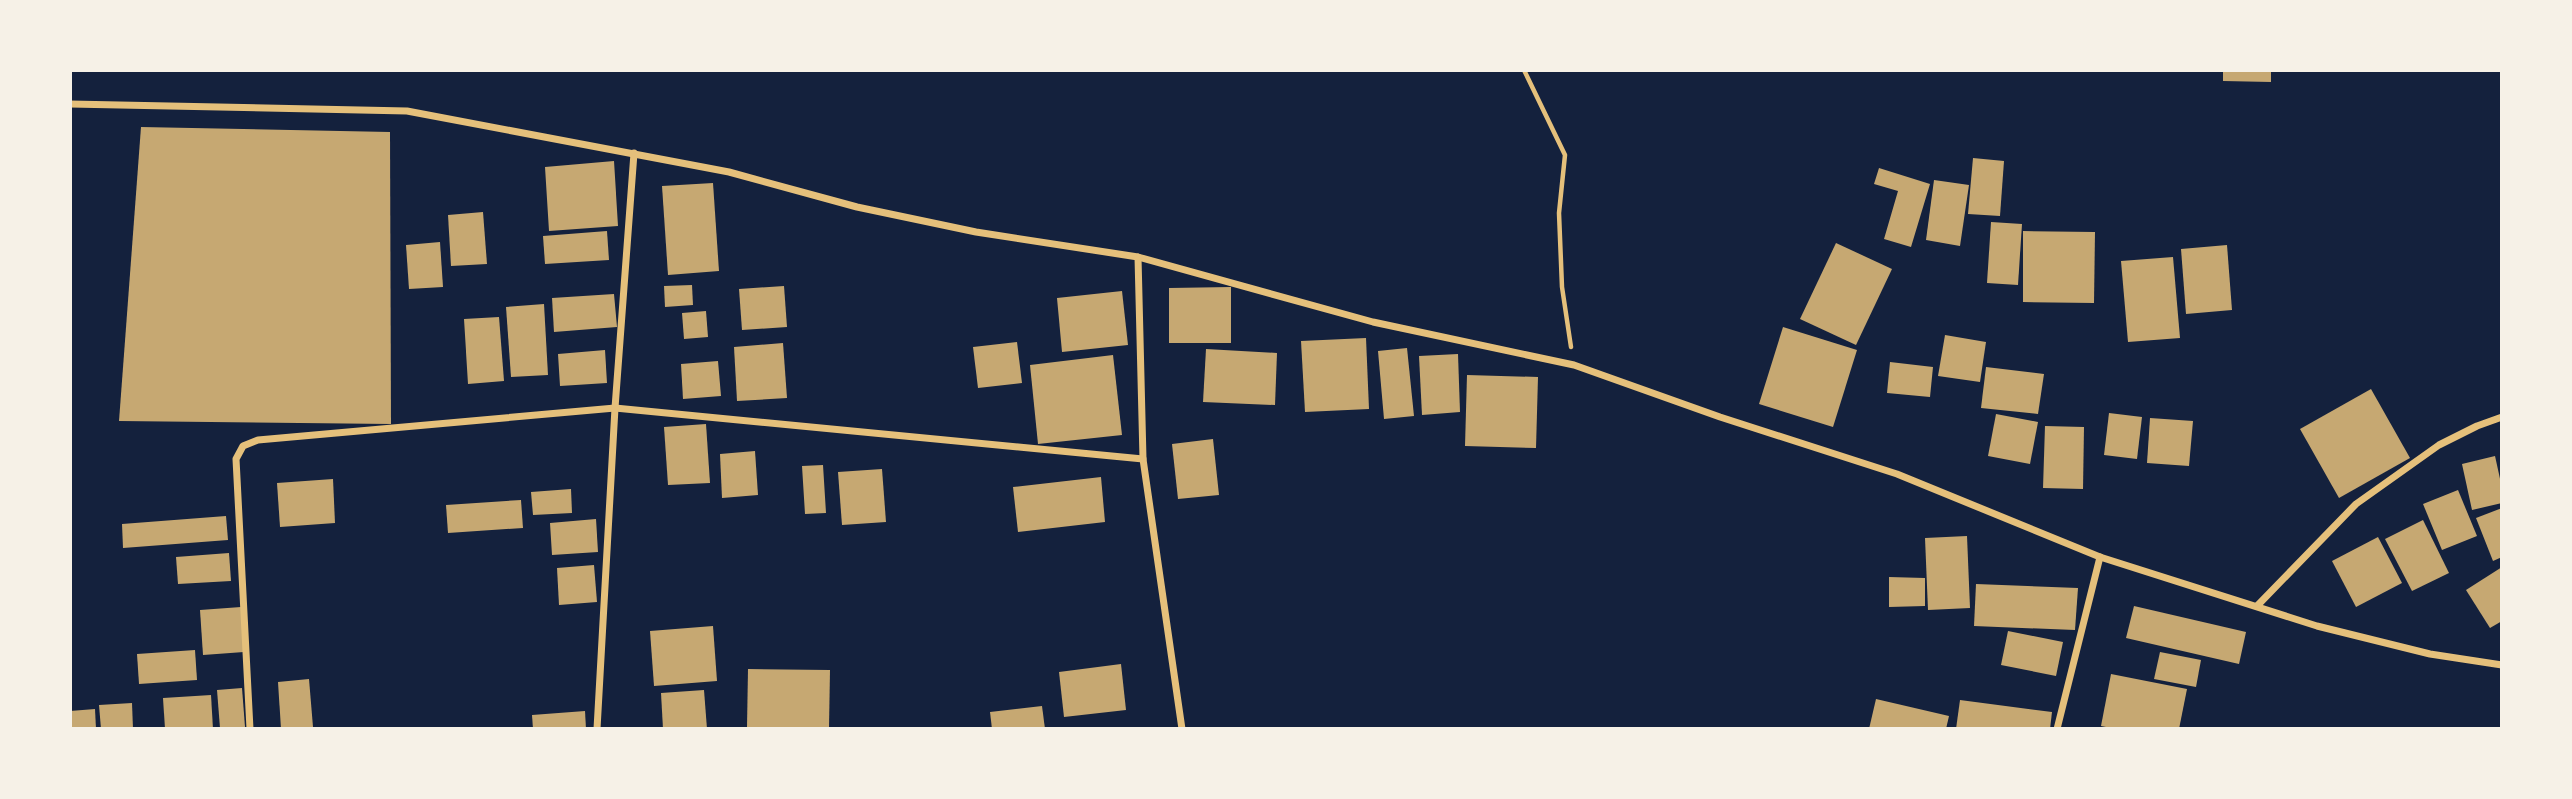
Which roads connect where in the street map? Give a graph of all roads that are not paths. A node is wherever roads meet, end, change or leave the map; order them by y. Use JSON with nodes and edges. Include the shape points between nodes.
{"nodes":[{"id":1,"x":70,"y":104,"type":"edge"},
{"id":2,"x":634,"y":153,"type":"junction"},
{"id":3,"x":1138,"y":257,"type":"junction"},
{"id":4,"x":615,"y":408,"type":"junction"},
{"id":5,"x":2502,"y":417,"type":"edge"},
{"id":6,"x":1143,"y":459,"type":"junction"},
{"id":7,"x":2100,"y":556,"type":"junction"},
{"id":8,"x":2257,"y":606,"type":"junction"},
{"id":9,"x":2502,"y":665,"type":"edge"},
{"id":10,"x":250,"y":729,"type":"edge"},
{"id":11,"x":597,"y":729,"type":"edge"},
{"id":12,"x":1182,"y":729,"type":"edge"},
{"id":13,"x":2057,"y":729,"type":"edge"}],
"edges":[{"from":1,"to":2,"type":"street","via":[[407,111]]},
{"from":2,"to":3,"type":"street","via":[[976,232]]},
{"from":2,"to":4,"type":"street"},
{"from":3,"to":6,"type":"street"},
{"from":3,"to":7,"type":"street","via":[[1373,322],[1574,365],[1897,474]]},
{"from":4,"to":6,"type":"street"},
{"from":4,"to":10,"type":"street","via":[[258,440],[243,446],[236,458],[236,472]]},
{"from":4,"to":11,"type":"street"},
{"from":5,"to":8,"type":"street","via":[[2439,445],[2356,504]]},
{"from":6,"to":12,"type":"street"},
{"from":7,"to":8,"type":"street"},
{"from":7,"to":13,"type":"street"},
{"from":8,"to":9,"type":"street","via":[[2430,654]]}]}
